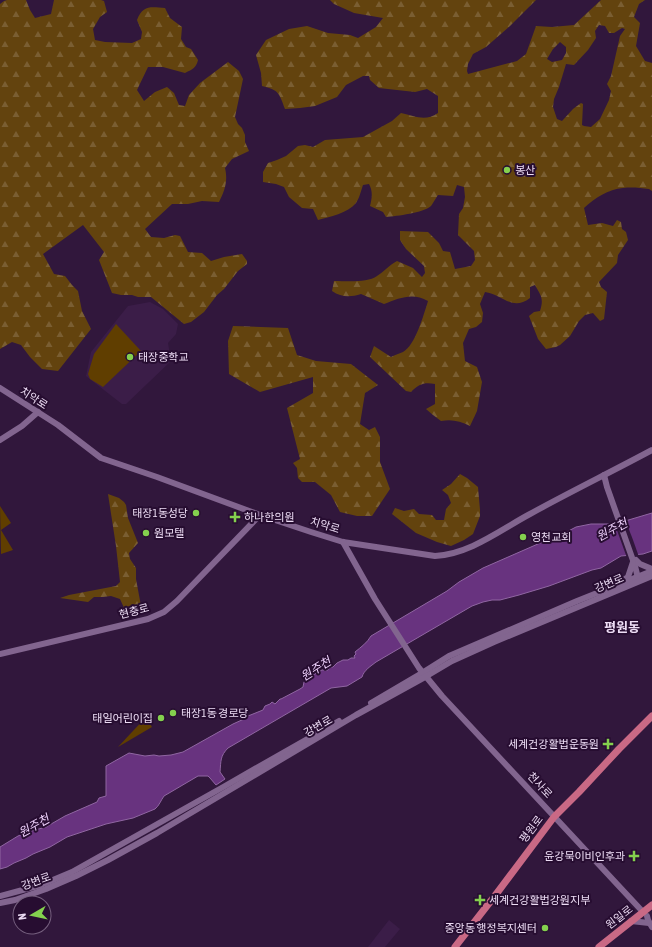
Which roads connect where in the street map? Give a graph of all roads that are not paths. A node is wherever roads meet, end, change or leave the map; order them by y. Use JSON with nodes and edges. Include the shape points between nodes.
{"nodes":[{"id":1,"x":0,"y":388,"type":"edge"},
{"id":2,"x":38,"y":412,"type":"junction"},
{"id":3,"x":0,"y":440,"type":"edge"},
{"id":4,"x":652,"y":450,"type":"edge"},
{"id":5,"x":604,"y":475,"type":"junction"},
{"id":6,"x":260,"y":514,"type":"junction"},
{"id":7,"x":343,"y":542,"type":"junction"},
{"id":8,"x":636,"y":564,"type":"junction"},
{"id":9,"x":652,"y":570,"type":"edge"},
{"id":10,"x":652,"y":576,"type":"edge"},
{"id":11,"x":640,"y":578,"type":"junction"},
{"id":12,"x":622,"y":583,"type":"junction"},
{"id":13,"x":0,"y":654,"type":"edge"},
{"id":14,"x":422,"y":673,"type":"junction"},
{"id":15,"x":652,"y":716,"type":"edge"},
{"id":16,"x":226,"y":789,"type":"junction"},
{"id":17,"x":554,"y":817,"type":"junction"},
{"id":18,"x":0,"y":896,"type":"edge"},
{"id":19,"x":0,"y":903,"type":"edge"},
{"id":20,"x":652,"y":905,"type":"edge"},
{"id":21,"x":649,"y":920,"type":"edge"},
{"id":22,"x":631,"y":921,"type":"junction"},
{"id":23,"x":455,"y":947,"type":"edge"},
{"id":24,"x":599,"y":947,"type":"edge"}],
"edges":[{"from":1,"to":2,"type":"street","name":"치악로"},
{"from":2,"to":3,"type":"street"},
{"from":2,"to":6,"type":"street","name":"치악로","via":[[101,458]]},
{"from":4,"to":5,"type":"street","name":"치악로"},
{"from":5,"to":7,"type":"street","name":"치악로","via":[[471,547],[452,554],[435,556]]},
{"from":5,"to":8,"type":"street"},
{"from":6,"to":7,"type":"street","name":"치악로"},
{"from":6,"to":13,"type":"street","name":"현충로","via":[[164,612],[148,619]]},
{"from":7,"to":14,"type":"street","name":"천사로"},
{"from":8,"to":9,"type":"street"},
{"from":8,"to":11,"type":"street"},
{"from":8,"to":12,"type":"street"},
{"from":9,"to":11,"type":"street","name":"강변로"},
{"from":10,"to":11,"type":"street","name":"강변로"},
{"from":11,"to":12,"type":"street","name":"강변로"},
{"from":11,"to":14,"type":"street","name":"강변로"},
{"from":12,"to":14,"type":"street","name":"강변로","via":[[449,656]]},
{"from":14,"to":16,"type":"street","name":"강변로","via":[[356,715]]},
{"from":14,"to":17,"type":"street","name":"천사로"},
{"from":15,"to":17,"type":"main road","name":"평원로"},
{"from":16,"to":18,"type":"street","name":"강변로","via":[[72,872],[41,885]]},
{"from":16,"to":19,"type":"street","name":"강변로","via":[[108,860],[46,889]]},
{"from":17,"to":21,"type":"street","name":"천사로"},
{"from":17,"to":23,"type":"main road","name":"평원로"},
{"from":20,"to":21,"type":"main road","name":"원일로"},
{"from":21,"to":22,"type":"main road","name":"원일로"},
{"from":21,"to":22,"type":"street"},
{"from":22,"to":24,"type":"main road","name":"원일로"}]}
